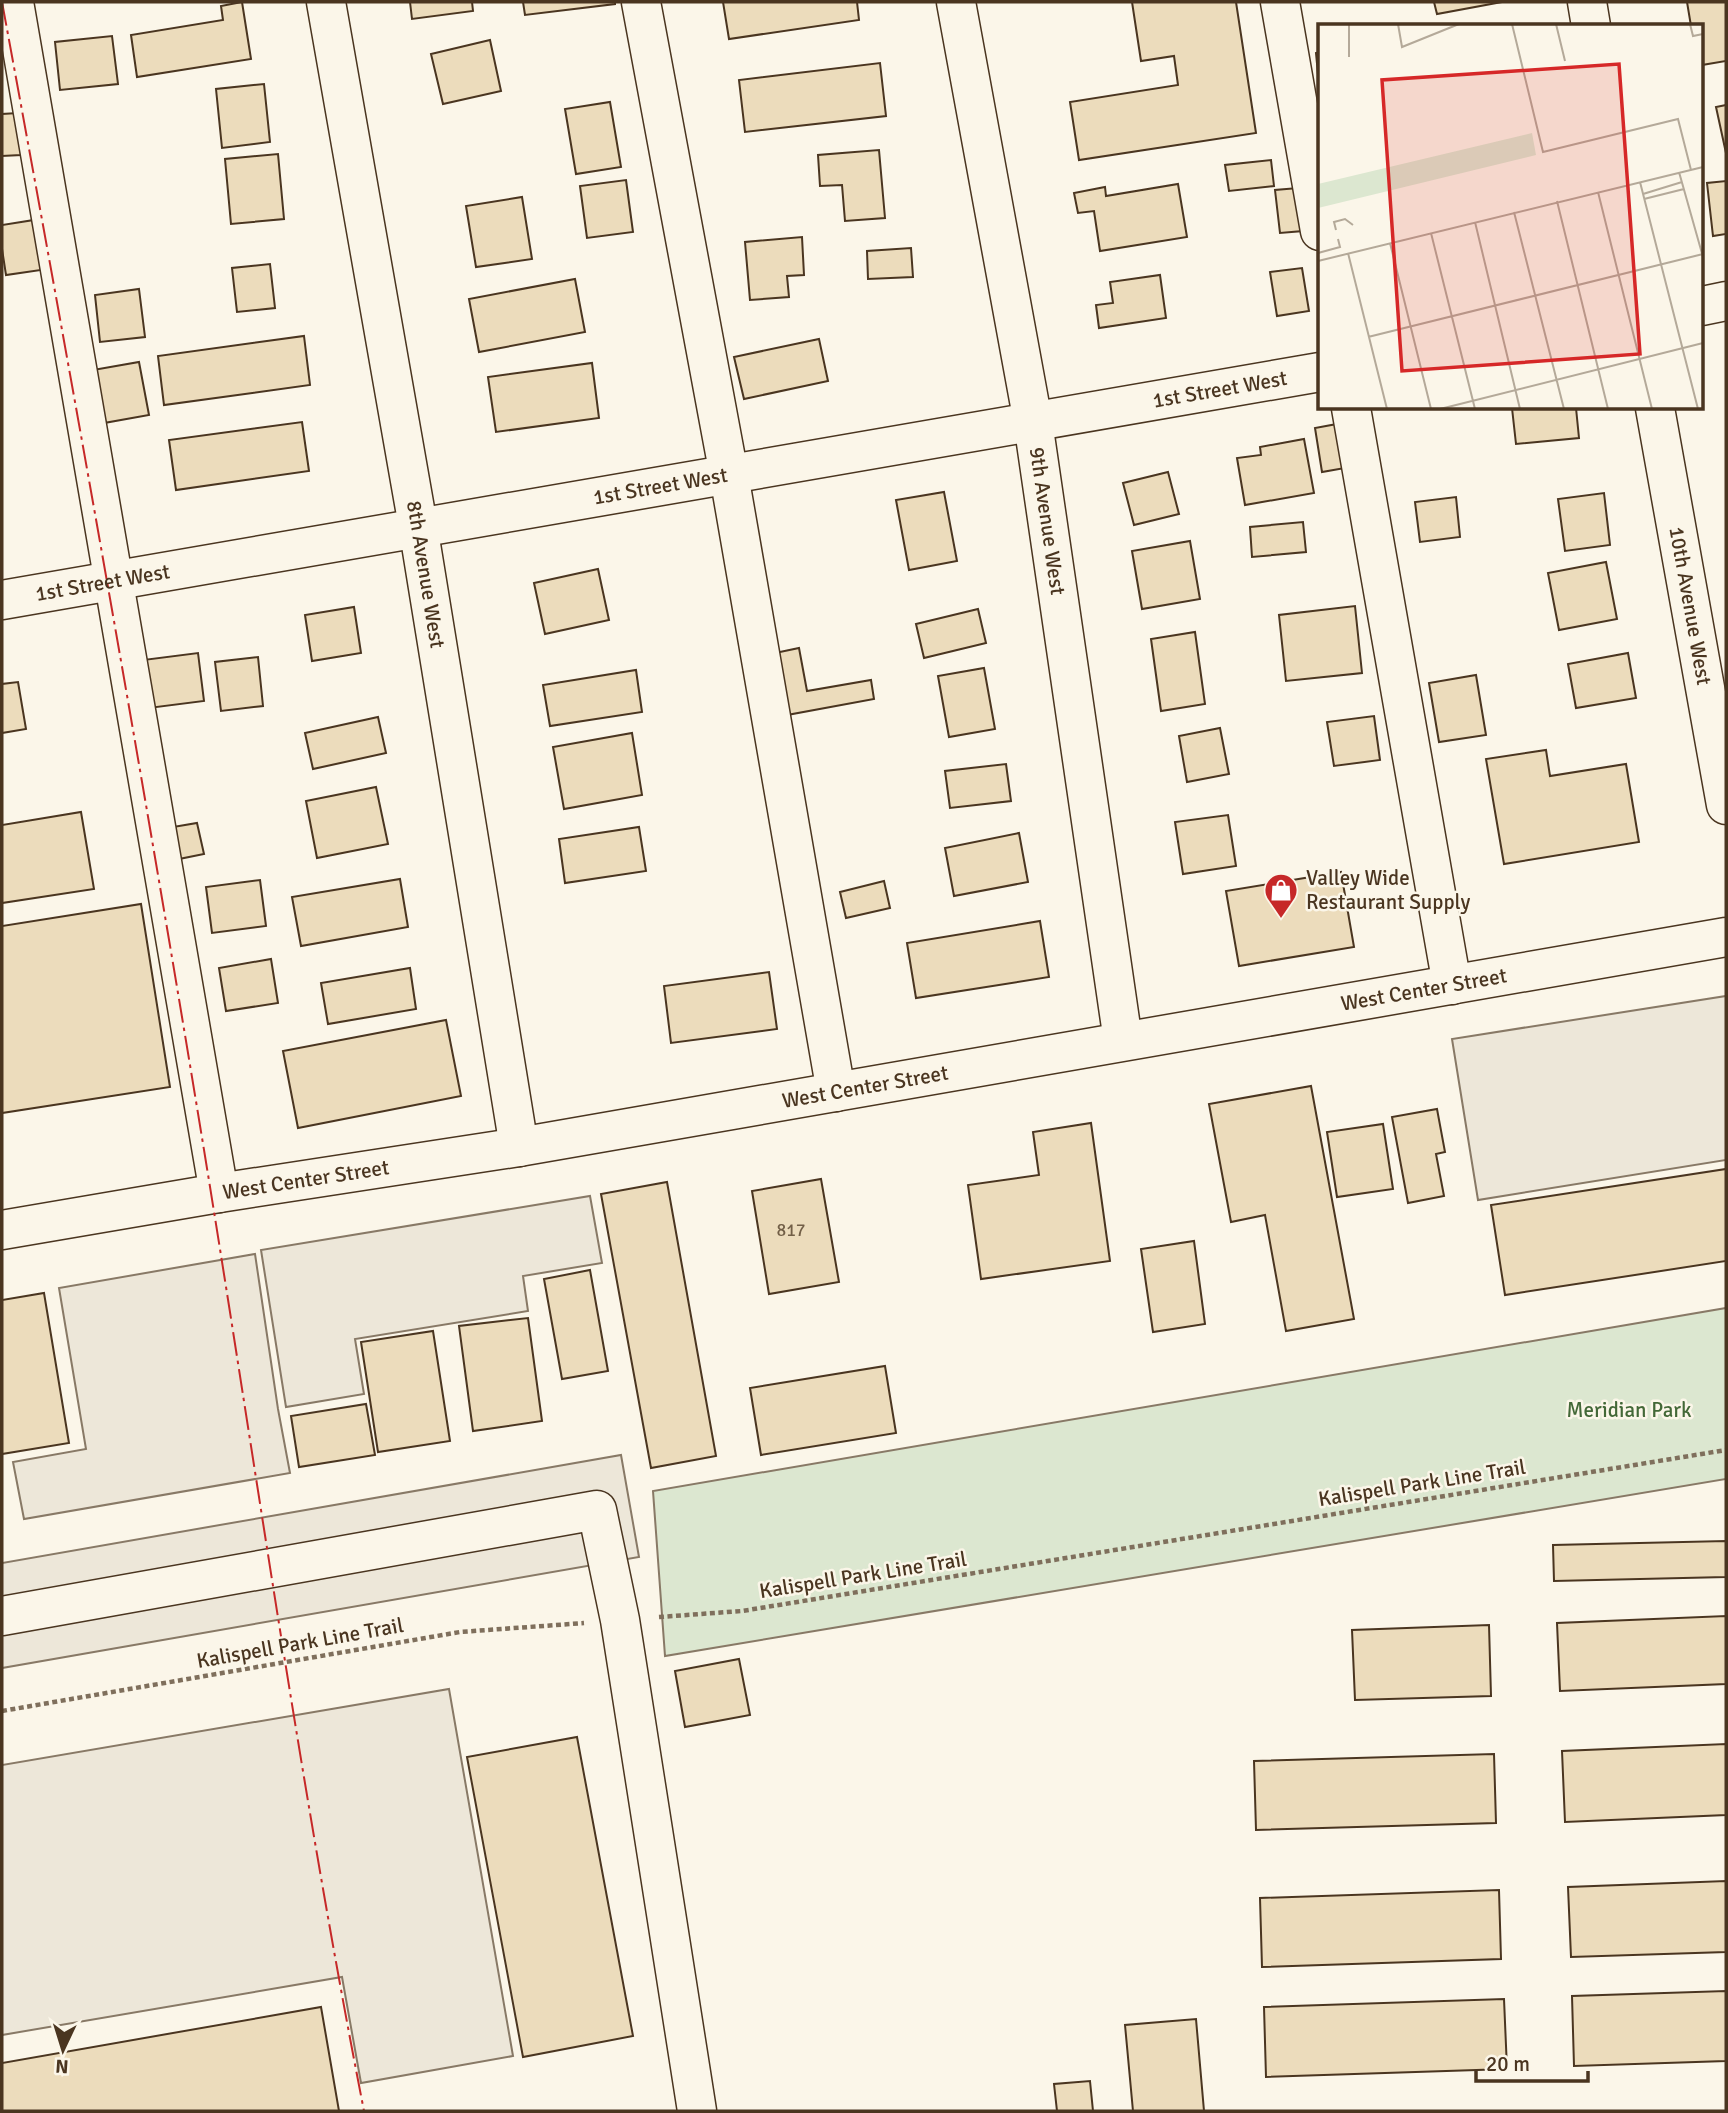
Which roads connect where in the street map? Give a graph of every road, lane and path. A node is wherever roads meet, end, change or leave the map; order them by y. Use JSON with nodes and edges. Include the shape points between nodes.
{"nodes":[{"id":1,"x":14,"y":2,"type":"edge"},
{"id":2,"x":326,"y":2,"type":"edge"},
{"id":3,"x":641,"y":2,"type":"edge"},
{"id":4,"x":956,"y":2,"type":"edge"},
{"id":5,"x":1280,"y":2,"type":"edge"},
{"id":6,"x":1587,"y":2,"type":"edge"},
{"id":7,"x":1591,"y":24,"type":"edge"},
{"id":8,"x":1318,"y":220,"type":"edge"},
{"id":9,"x":1726,"y":301,"type":"edge"},
{"id":10,"x":1704,"y":306,"type":"edge"},
{"id":11,"x":1318,"y":372,"type":"edge"},
{"id":12,"x":1352,"y":410,"type":"edge"},
{"id":13,"x":1656,"y":410,"type":"edge"},
{"id":14,"x":1033,"y":422,"type":"junction"},
{"id":15,"x":729,"y":475,"type":"junction"},
{"id":16,"x":418,"y":526,"type":"junction"},
{"id":17,"x":115,"y":579,"type":"junction"},
{"id":18,"x":2,"y":600,"type":"edge"},
{"id":19,"x":1726,"y":806,"type":"edge"},
{"id":20,"x":1726,"y":937,"type":"edge"},
{"id":21,"x":1452,"y":985,"type":"junction"},
{"id":22,"x":1123,"y":1041,"type":"junction"},
{"id":23,"x":836,"y":1092,"type":"junction"},
{"id":24,"x":519,"y":1147,"type":"junction"},
{"id":25,"x":219,"y":1193,"type":"junction"},
{"id":26,"x":2,"y":1230,"type":"edge"},
{"id":27,"x":1726,"y":1450,"type":"edge"},
{"id":28,"x":2,"y":1616,"type":"edge"},
{"id":29,"x":620,"y":1620,"type":"junction"},
{"id":30,"x":2,"y":1711,"type":"edge"},
{"id":31,"x":696,"y":2102,"type":"edge"}],
"edges":[{"from":1,"to":17,"type":"street"},
{"from":2,"to":16,"type":"street","name":"8th Avenue West"},
{"from":3,"to":15,"type":"street"},
{"from":4,"to":14,"type":"street","name":"9th Avenue West"},
{"from":5,"to":8,"type":"street"},
{"from":6,"to":7,"type":"street"},
{"from":9,"to":10,"type":"street"},
{"from":11,"to":14,"type":"street","name":"1st Street West"},
{"from":12,"to":21,"type":"street"},
{"from":13,"to":19,"type":"street","name":"10th Avenue West"},
{"from":14,"to":15,"type":"street","name":"1st Street West"},
{"from":14,"to":22,"type":"street","name":"9th Avenue West"},
{"from":15,"to":16,"type":"street","name":"1st Street West"},
{"from":15,"to":23,"type":"street"},
{"from":16,"to":17,"type":"street","name":"1st Street West"},
{"from":16,"to":24,"type":"street","name":"8th Avenue West"},
{"from":17,"to":18,"type":"street","name":"1st Street West"},
{"from":17,"to":25,"type":"street"},
{"from":20,"to":21,"type":"street","name":"West Center Street"},
{"from":21,"to":22,"type":"street","name":"West Center Street"},
{"from":22,"to":23,"type":"street","name":"West Center Street"},
{"from":23,"to":24,"type":"street","name":"West Center Street"},
{"from":24,"to":25,"type":"street","name":"West Center Street"},
{"from":25,"to":26,"type":"street","name":"West Center Street"},
{"from":27,"to":29,"type":"path","name":"Kalispell Park Line Trail","via":[[742,1611]]},
{"from":28,"to":29,"type":"street","via":[[597,1510]]},
{"from":29,"to":30,"type":"path","name":"Kalispell Park Line Trail","via":[[460,1632]]},
{"from":29,"to":31,"type":"street"}]}
